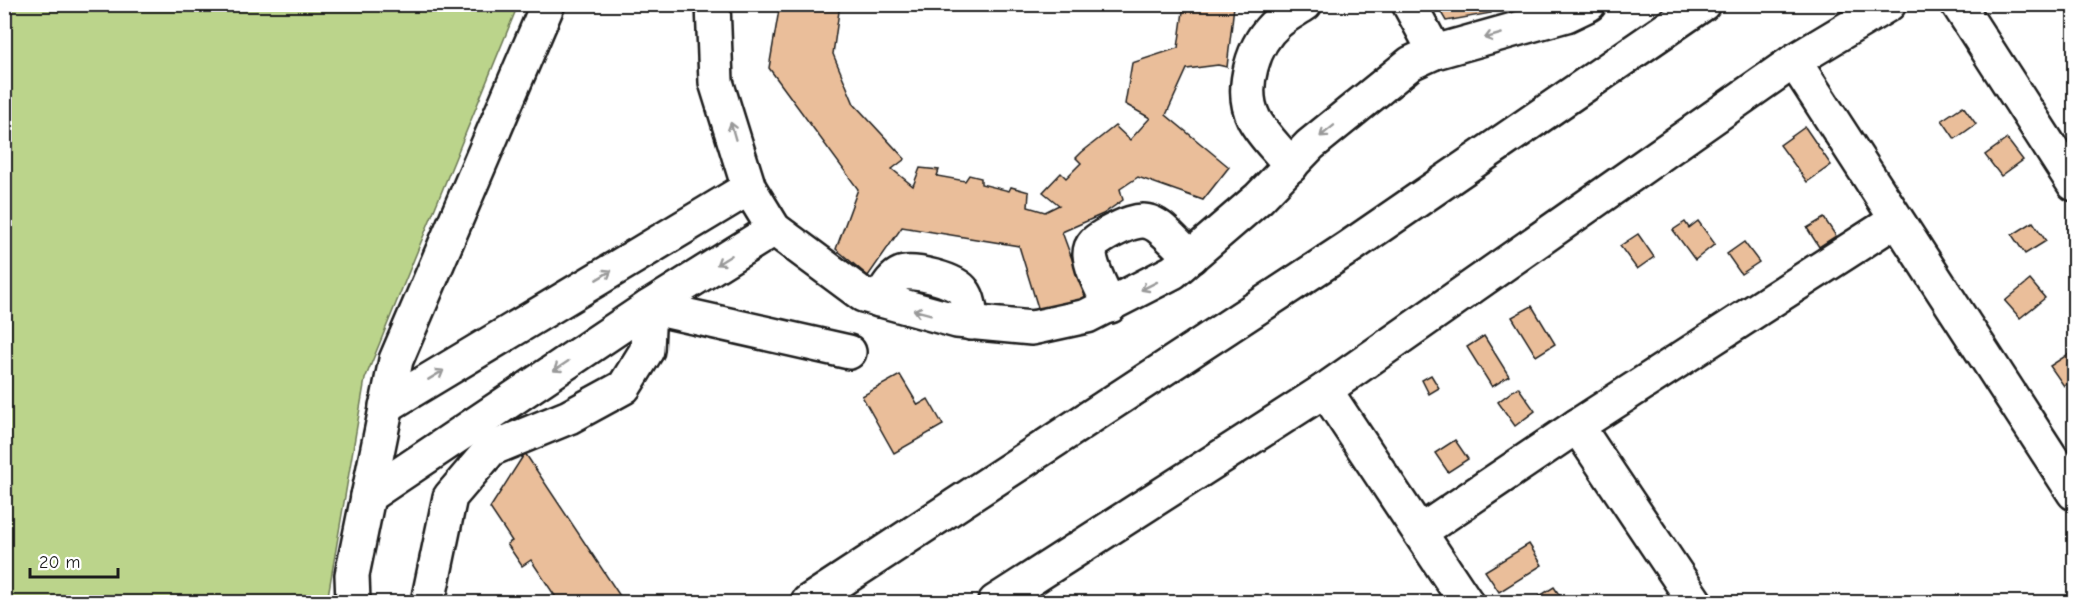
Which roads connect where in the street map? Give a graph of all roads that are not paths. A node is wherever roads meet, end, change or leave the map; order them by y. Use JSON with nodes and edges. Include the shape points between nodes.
{"nodes":[{"id":1,"x":548,"y":4,"type":"edge"},
{"id":2,"x":713,"y":4,"type":"edge"},
{"id":3,"x":1305,"y":4,"type":"edge"},
{"id":4,"x":1409,"y":4,"type":"edge"},
{"id":5,"x":1589,"y":4,"type":"edge"},
{"id":6,"x":1703,"y":4,"type":"edge"},
{"id":7,"x":1889,"y":4,"type":"edge"},
{"id":8,"x":1958,"y":4,"type":"edge"},
{"id":9,"x":1537,"y":14,"type":"edge"},
{"id":10,"x":1435,"y":52,"type":"junction"},
{"id":11,"x":1794,"y":61,"type":"junction"},
{"id":12,"x":1291,"y":166,"type":"junction"},
{"id":13,"x":2074,"y":184,"type":"edge"},
{"id":14,"x":749,"y":188,"type":"junction"},
{"id":15,"x":1896,"y":220,"type":"junction"},
{"id":16,"x":774,"y":229,"type":"junction"},
{"id":17,"x":1191,"y":257,"type":"junction"},
{"id":18,"x":1110,"y":306,"type":"junction"},
{"id":19,"x":649,"y":307,"type":"junction"},
{"id":20,"x":849,"y":352,"type":"dead end"},
{"id":21,"x":1326,"y":390,"type":"junction"},
{"id":22,"x":386,"y":406,"type":"junction"},
{"id":23,"x":1577,"y":426,"type":"junction"},
{"id":24,"x":2074,"y":493,"type":"edge"},
{"id":25,"x":368,"y":496,"type":"junction"},
{"id":26,"x":1420,"y":532,"type":"junction"},
{"id":27,"x":353,"y":603,"type":"edge"},
{"id":28,"x":428,"y":603,"type":"edge"},
{"id":29,"x":808,"y":603,"type":"edge"},
{"id":30,"x":994,"y":603,"type":"edge"},
{"id":31,"x":1466,"y":603,"type":"edge"},
{"id":32,"x":1695,"y":603,"type":"edge"}],
"edges":[{"from":1,"to":22,"type":"street","via":[[396,360]]},
{"from":14,"to":2,"type":"street","one_way":true,"via":[[717,82]]},
{"from":3,"to":12,"type":"street","via":[[1277,22],[1257,50],[1249,79],[1254,119]]},
{"from":4,"to":10,"type":"street"},
{"from":5,"to":9,"type":"street","via":[[1566,15]]},
{"from":6,"to":29,"type":"street","via":[[1348,248]]},
{"from":7,"to":11,"type":"street"},
{"from":8,"to":13,"type":"street"},
{"from":9,"to":10,"type":"street","one_way":true},
{"from":10,"to":12,"type":"street","one_way":true,"via":[[1411,63],[1310,145]]},
{"from":11,"to":15,"type":"street"},
{"from":11,"to":21,"type":"street"},
{"from":12,"to":17,"type":"street"},
{"from":14,"to":16,"type":"street"},
{"from":22,"to":14,"type":"street","one_way":true},
{"from":15,"to":23,"type":"street"},
{"from":15,"to":24,"type":"street"},
{"from":16,"to":18,"type":"street","via":[[863,295],[879,300],[900,274],[912,272],[948,281],[962,289],[971,323],[1032,328],[1088,316]]},
{"from":16,"to":19,"type":"street","one_way":true},
{"from":17,"to":18,"type":"street","one_way":true,"via":[[1155,284]]},
{"from":17,"to":18,"type":"street","via":[[1152,221],[1142,219],[1132,220],[1095,241],[1090,251],[1092,262]]},
{"from":19,"to":20,"type":"street"},
{"from":19,"to":25,"type":"street","one_way":true},
{"from":19,"to":28,"type":"street","via":[[647,350],[624,387],[569,417],[491,449],[450,497]]},
{"from":21,"to":26,"type":"street"},
{"from":21,"to":30,"type":"street"},
{"from":22,"to":25,"type":"street"},
{"from":23,"to":26,"type":"street"},
{"from":23,"to":32,"type":"street"},
{"from":25,"to":27,"type":"street","via":[[352,575]]},
{"from":26,"to":31,"type":"street"}]}
